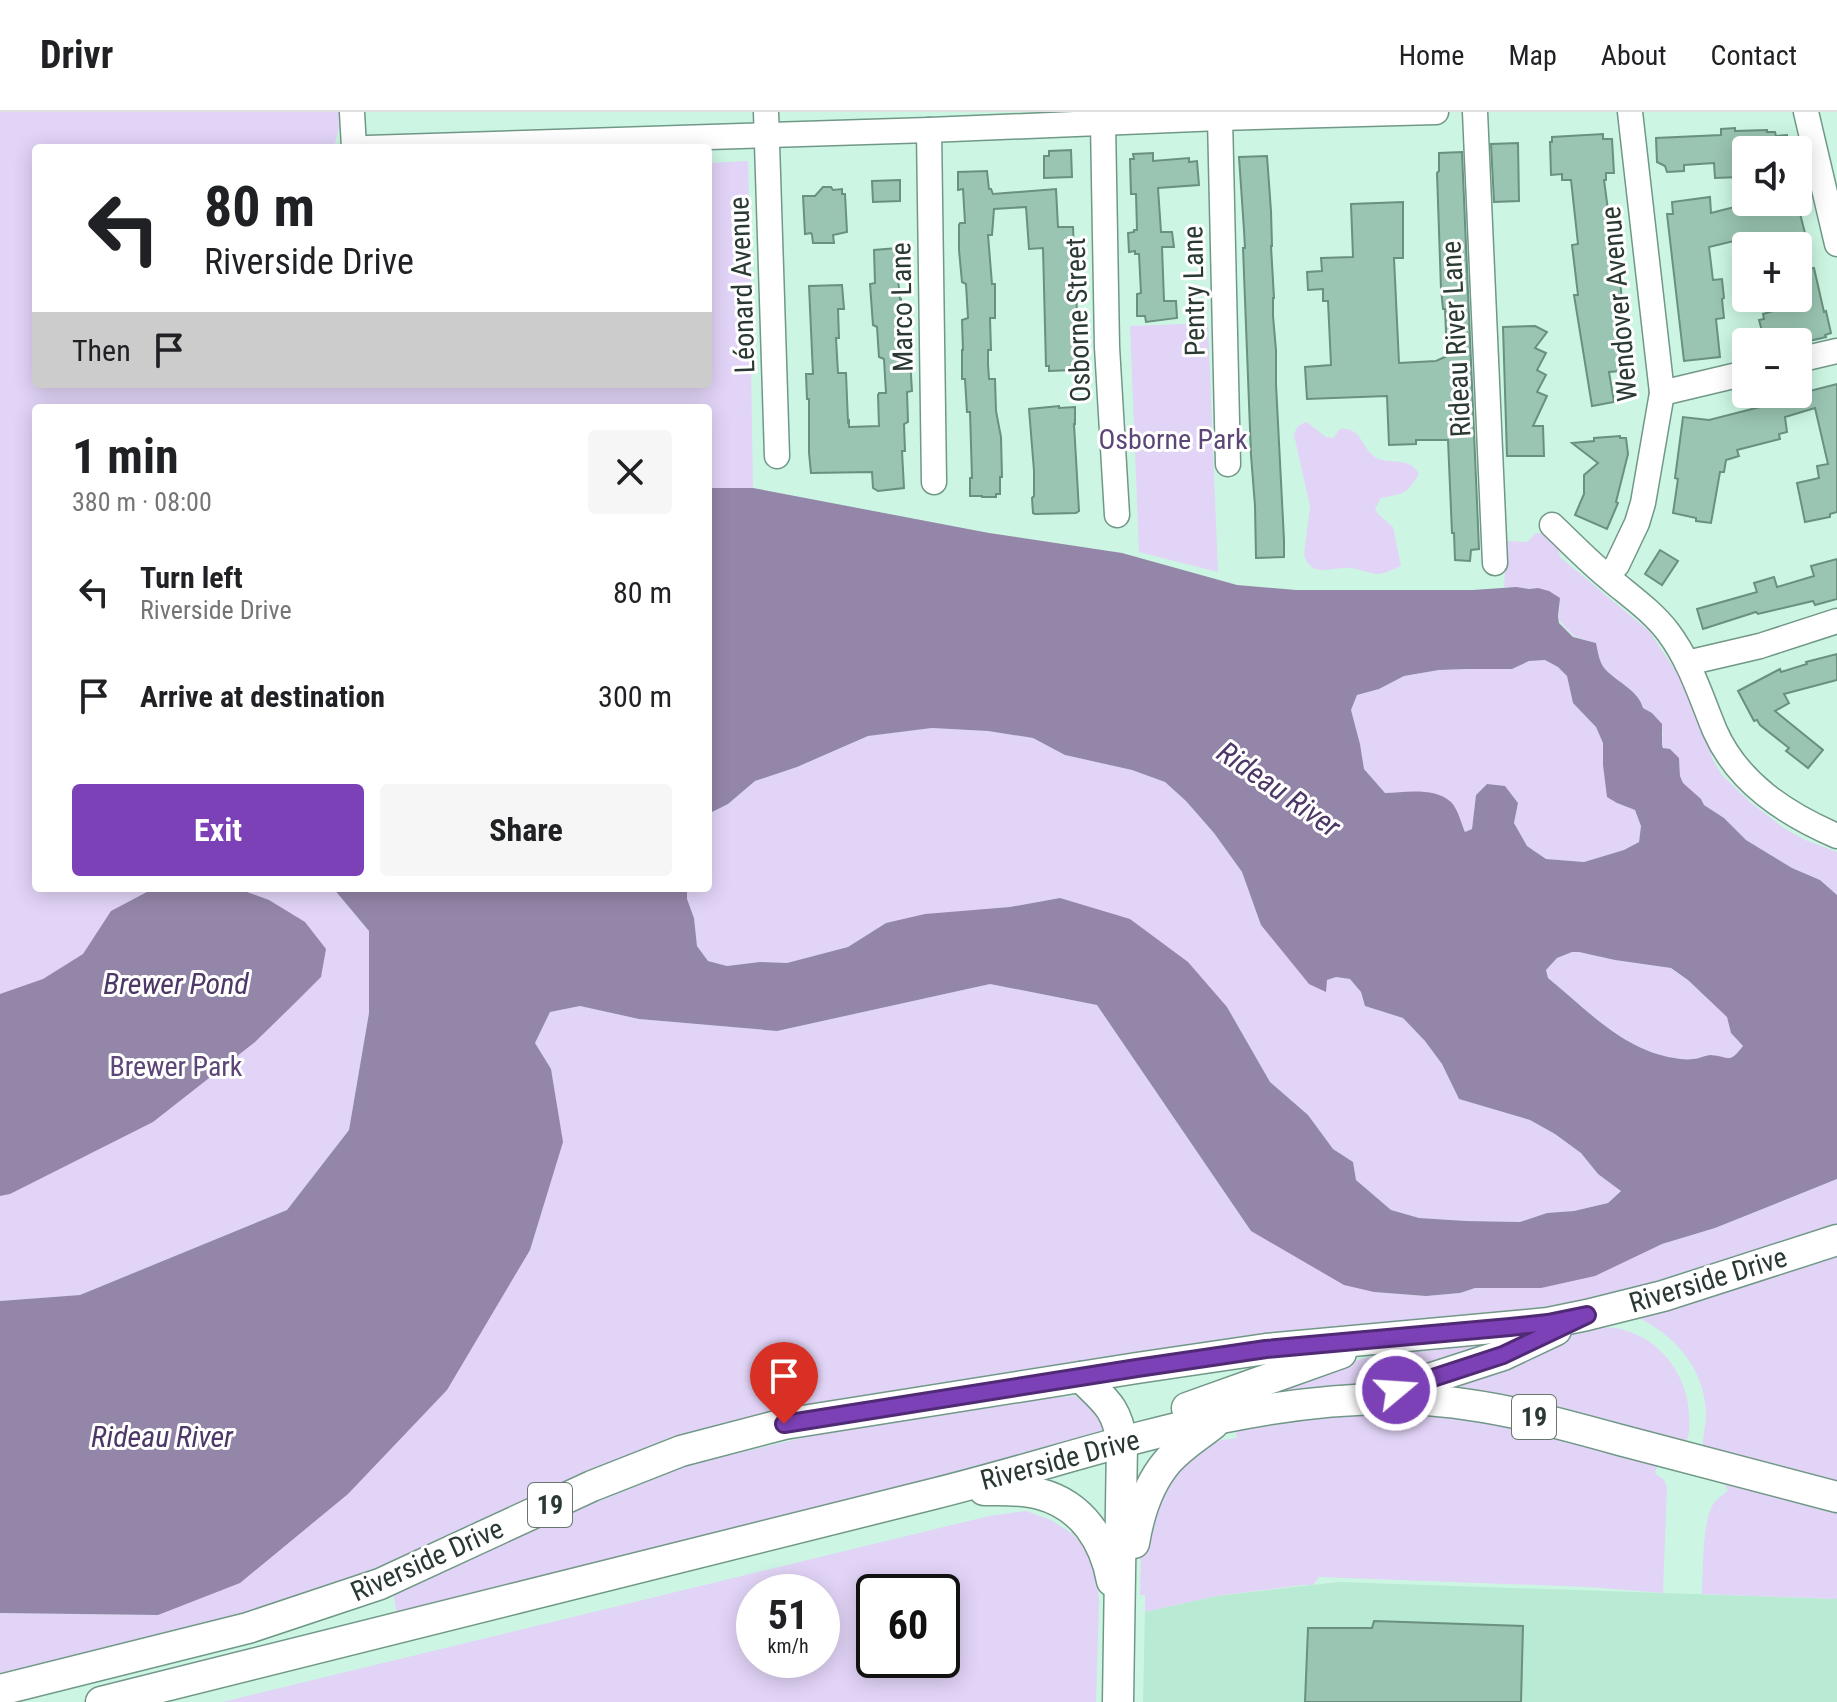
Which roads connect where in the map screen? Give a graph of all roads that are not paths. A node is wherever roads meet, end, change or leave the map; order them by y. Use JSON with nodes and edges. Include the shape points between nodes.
{"nodes":[{"id":1,"x":352,"y":112,"type":"edge"},
{"id":2,"x":1436,"y":112,"type":"edge"},
{"id":3,"x":1475,"y":112,"type":"edge"},
{"id":4,"x":1630,"y":112,"type":"edge"},
{"id":5,"x":1806,"y":112,"type":"edge"},
{"id":6,"x":1347,"y":114,"type":"edge"},
{"id":7,"x":1220,"y":118,"type":"junction"},
{"id":8,"x":767,"y":123,"type":"edge"},
{"id":9,"x":1103,"y":123,"type":"junction"},
{"id":10,"x":929,"y":130,"type":"junction"},
{"id":11,"x":354,"y":144,"type":"edge"},
{"id":12,"x":431,"y":144,"type":"edge"},
{"id":13,"x":1837,"y":244,"type":"edge"},
{"id":14,"x":1837,"y":351,"type":"edge"},
{"id":15,"x":1812,"y":357,"type":"edge"},
{"id":16,"x":1732,"y":376,"type":"edge"},
{"id":17,"x":1662,"y":393,"type":"junction"},
{"id":18,"x":777,"y":456,"type":"dead end"},
{"id":19,"x":1228,"y":464,"type":"dead end"},
{"id":20,"x":934,"y":482,"type":"dead end"},
{"id":21,"x":1117,"y":515,"type":"dead end"},
{"id":22,"x":1552,"y":525,"type":"dead end"},
{"id":23,"x":1495,"y":563,"type":"dead end"},
{"id":24,"x":1607,"y":576,"type":"junction"},
{"id":25,"x":1837,"y":621,"type":"edge"},
{"id":26,"x":1687,"y":663,"type":"junction"},
{"id":27,"x":1837,"y":836,"type":"edge"},
{"id":28,"x":1837,"y":1240,"type":"edge"},
{"id":29,"x":1587,"y":1315,"type":"junction"},
{"id":30,"x":1377,"y":1340,"type":"junction"},
{"id":31,"x":1081,"y":1377,"type":"junction"},
{"id":32,"x":1370,"y":1398,"type":"junction"},
{"id":33,"x":1223,"y":1418,"type":"junction"},
{"id":34,"x":1122,"y":1443,"type":"junction"},
{"id":35,"x":950,"y":1490,"type":"junction"},
{"id":36,"x":1837,"y":1497,"type":"edge"},
{"id":37,"x":1119,"y":1628,"type":"junction"},
{"id":38,"x":0,"y":1690,"type":"edge"},
{"id":39,"x":101,"y":1702,"type":"edge"},
{"id":40,"x":1118,"y":1702,"type":"edge"}],
"edges":[{"from":1,"to":11,"type":"street"},
{"from":2,"to":6,"type":"street"},
{"from":3,"to":23,"type":"street","name":"Rideau River Lane"},
{"from":4,"to":17,"type":"street","name":"Wendover Avenue"},
{"from":5,"to":13,"type":"street"},
{"from":6,"to":7,"type":"street"},
{"from":7,"to":9,"type":"street"},
{"from":7,"to":19,"type":"street","name":"Pentry Lane"},
{"from":8,"to":10,"type":"street"},
{"from":8,"to":12,"type":"street"},
{"from":8,"to":18,"type":"street","name":"Léonard Avenue"},
{"from":9,"to":10,"type":"street"},
{"from":9,"to":21,"type":"street","name":"Osborne Street"},
{"from":10,"to":20,"type":"street","name":"Marco Lane"},
{"from":14,"to":15,"type":"street"},
{"from":16,"to":17,"type":"street"},
{"from":17,"to":24,"type":"street","name":"Wendover Avenue","via":[[1637,523]]},
{"from":22,"to":24,"type":"street"},
{"from":24,"to":26,"type":"street","via":[[1655,617]]},
{"from":25,"to":26,"type":"street"},
{"from":26,"to":27,"type":"street","via":[[1735,765],[1778,804]]},
{"from":28,"to":29,"type":"main road","name":"Riverside Drive","number":"19"},
{"from":29,"to":30,"type":"main road","name":"Riverside Drive","number":"19"},
{"from":29,"to":32,"type":"main road","via":[[1503,1355]]},
{"from":30,"to":31,"type":"main road","name":"Riverside Drive","number":"19","via":[[1266,1349]]},
{"from":30,"to":34,"type":"main road","via":[[1142,1420]]},
{"from":31,"to":34,"type":"main road","via":[[1117,1417]]},
{"from":31,"to":38,"type":"main road","name":"Riverside Drive","number":"19","via":[[784,1424],[681,1451],[380,1584],[248,1628]]},
{"from":32,"to":33,"type":"main road","name":"Riverside Drive","number":"19"},
{"from":32,"to":36,"type":"main road","name":"Riverside Drive","number":"19","via":[[1492,1407]]},
{"from":33,"to":34,"type":"main road","name":"Riverside Drive","number":"19"},
{"from":33,"to":37,"type":"main road","via":[[1168,1461],[1152,1484],[1138,1523]]},
{"from":34,"to":35,"type":"main road","name":"Riverside Drive","number":"19"},
{"from":34,"to":37,"type":"main road"},
{"from":35,"to":37,"type":"main road","via":[[1039,1494],[1086,1521],[1110,1569]]},
{"from":35,"to":39,"type":"main road","name":"Riverside Drive","number":"19"},
{"from":37,"to":40,"type":"main road"}]}
